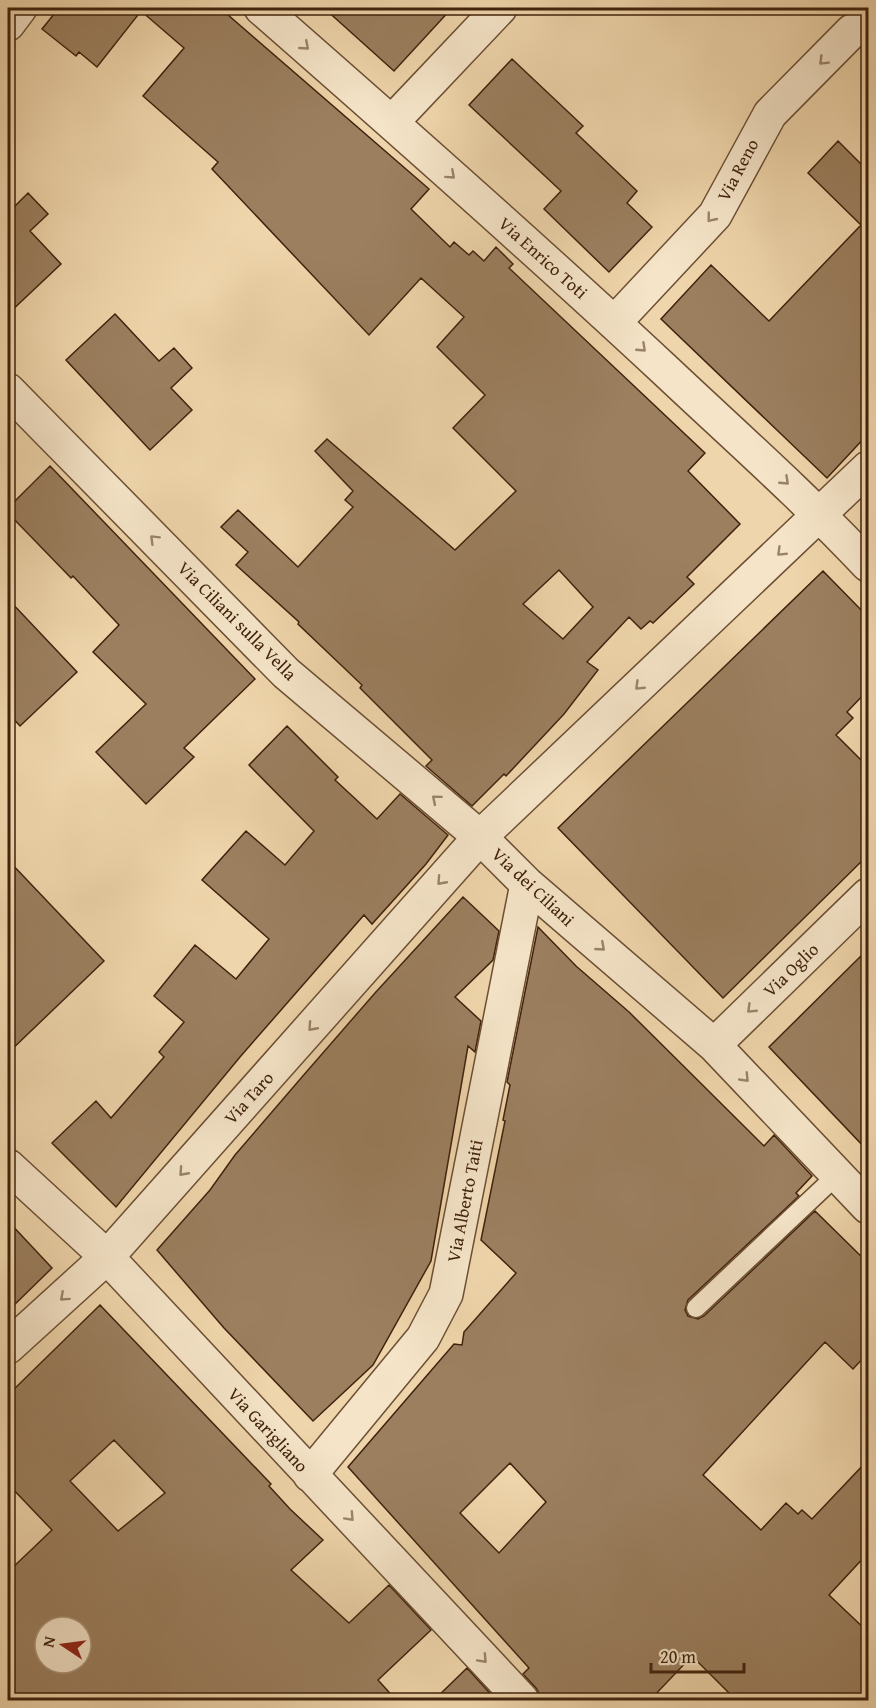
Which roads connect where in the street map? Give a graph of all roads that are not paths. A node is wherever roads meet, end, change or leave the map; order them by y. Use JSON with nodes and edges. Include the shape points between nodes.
{"nodes":[{"id":1,"x":20,"y":8,"type":"edge"},
{"id":2,"x":261,"y":8,"type":"edge"},
{"id":3,"x":500,"y":8,"type":"edge"},
{"id":4,"x":8,"y":24,"type":"edge"},
{"id":5,"x":868,"y":26,"type":"edge"},
{"id":6,"x":392,"y":122,"type":"junction"},
{"id":7,"x":614,"y":323,"type":"junction"},
{"id":8,"x":8,"y":390,"type":"edge"},
{"id":9,"x":868,"y":468,"type":"edge"},
{"id":10,"x":820,"y":514,"type":"junction"},
{"id":11,"x":868,"y":565,"type":"edge"},
{"id":12,"x":480,"y":837,"type":"junction"},
{"id":13,"x":527,"y":884,"type":"junction"},
{"id":14,"x":868,"y":895,"type":"edge"},
{"id":15,"x":714,"y":1045,"type":"junction"},
{"id":16,"x":8,"y":1166,"type":"edge"},
{"id":17,"x":837,"y":1175,"type":"junction"},
{"id":18,"x":868,"y":1208,"type":"edge"},
{"id":19,"x":107,"y":1257,"type":"junction"},
{"id":20,"x":696,"y":1308,"type":"dead end"},
{"id":21,"x":8,"y":1347,"type":"edge"},
{"id":22,"x":310,"y":1475,"type":"junction"},
{"id":23,"x":522,"y":1701,"type":"edge"}],
"edges":[{"from":1,"to":4,"type":"street"},
{"from":2,"to":6,"type":"street","name":"Via Enrico Toti","one_way":true},
{"from":3,"to":6,"type":"street"},
{"from":5,"to":7,"type":"street","name":"Via Reno","one_way":true,"via":[[852,31],[770,114],[715,215]]},
{"from":6,"to":7,"type":"street","name":"Via Enrico Toti","one_way":true},
{"from":7,"to":10,"type":"street","name":"Via Enrico Toti","one_way":true},
{"from":12,"to":8,"type":"street","name":"Via Ciliani sulla Vella","one_way":true,"via":[[286,673]]},
{"from":9,"to":10,"type":"street","name":"Via dei Ciliani"},
{"from":10,"to":11,"type":"street","name":"Via Enrico Toti"},
{"from":10,"to":12,"type":"street","name":"Via dei Ciliani","one_way":true},
{"from":12,"to":13,"type":"street","name":"Via dei Ciliani"},
{"from":12,"to":19,"type":"street","name":"Via Taro","one_way":true},
{"from":13,"to":15,"type":"street","name":"Via dei Ciliani","one_way":true},
{"from":13,"to":22,"type":"street","name":"Via Alberto Taiti","via":[[446,1294],[423,1338]]},
{"from":14,"to":15,"type":"street","name":"Via Oglio","one_way":true},
{"from":15,"to":17,"type":"street","name":"Via dei Ciliani","one_way":true},
{"from":16,"to":19,"type":"street"},
{"from":17,"to":18,"type":"street","name":"Via dei Ciliani"},
{"from":17,"to":20,"type":"lane"},
{"from":19,"to":21,"type":"street","one_way":true},
{"from":19,"to":22,"type":"street","name":"Via Garigliano"},
{"from":22,"to":23,"type":"street","name":"Via Garigliano","one_way":true}]}
